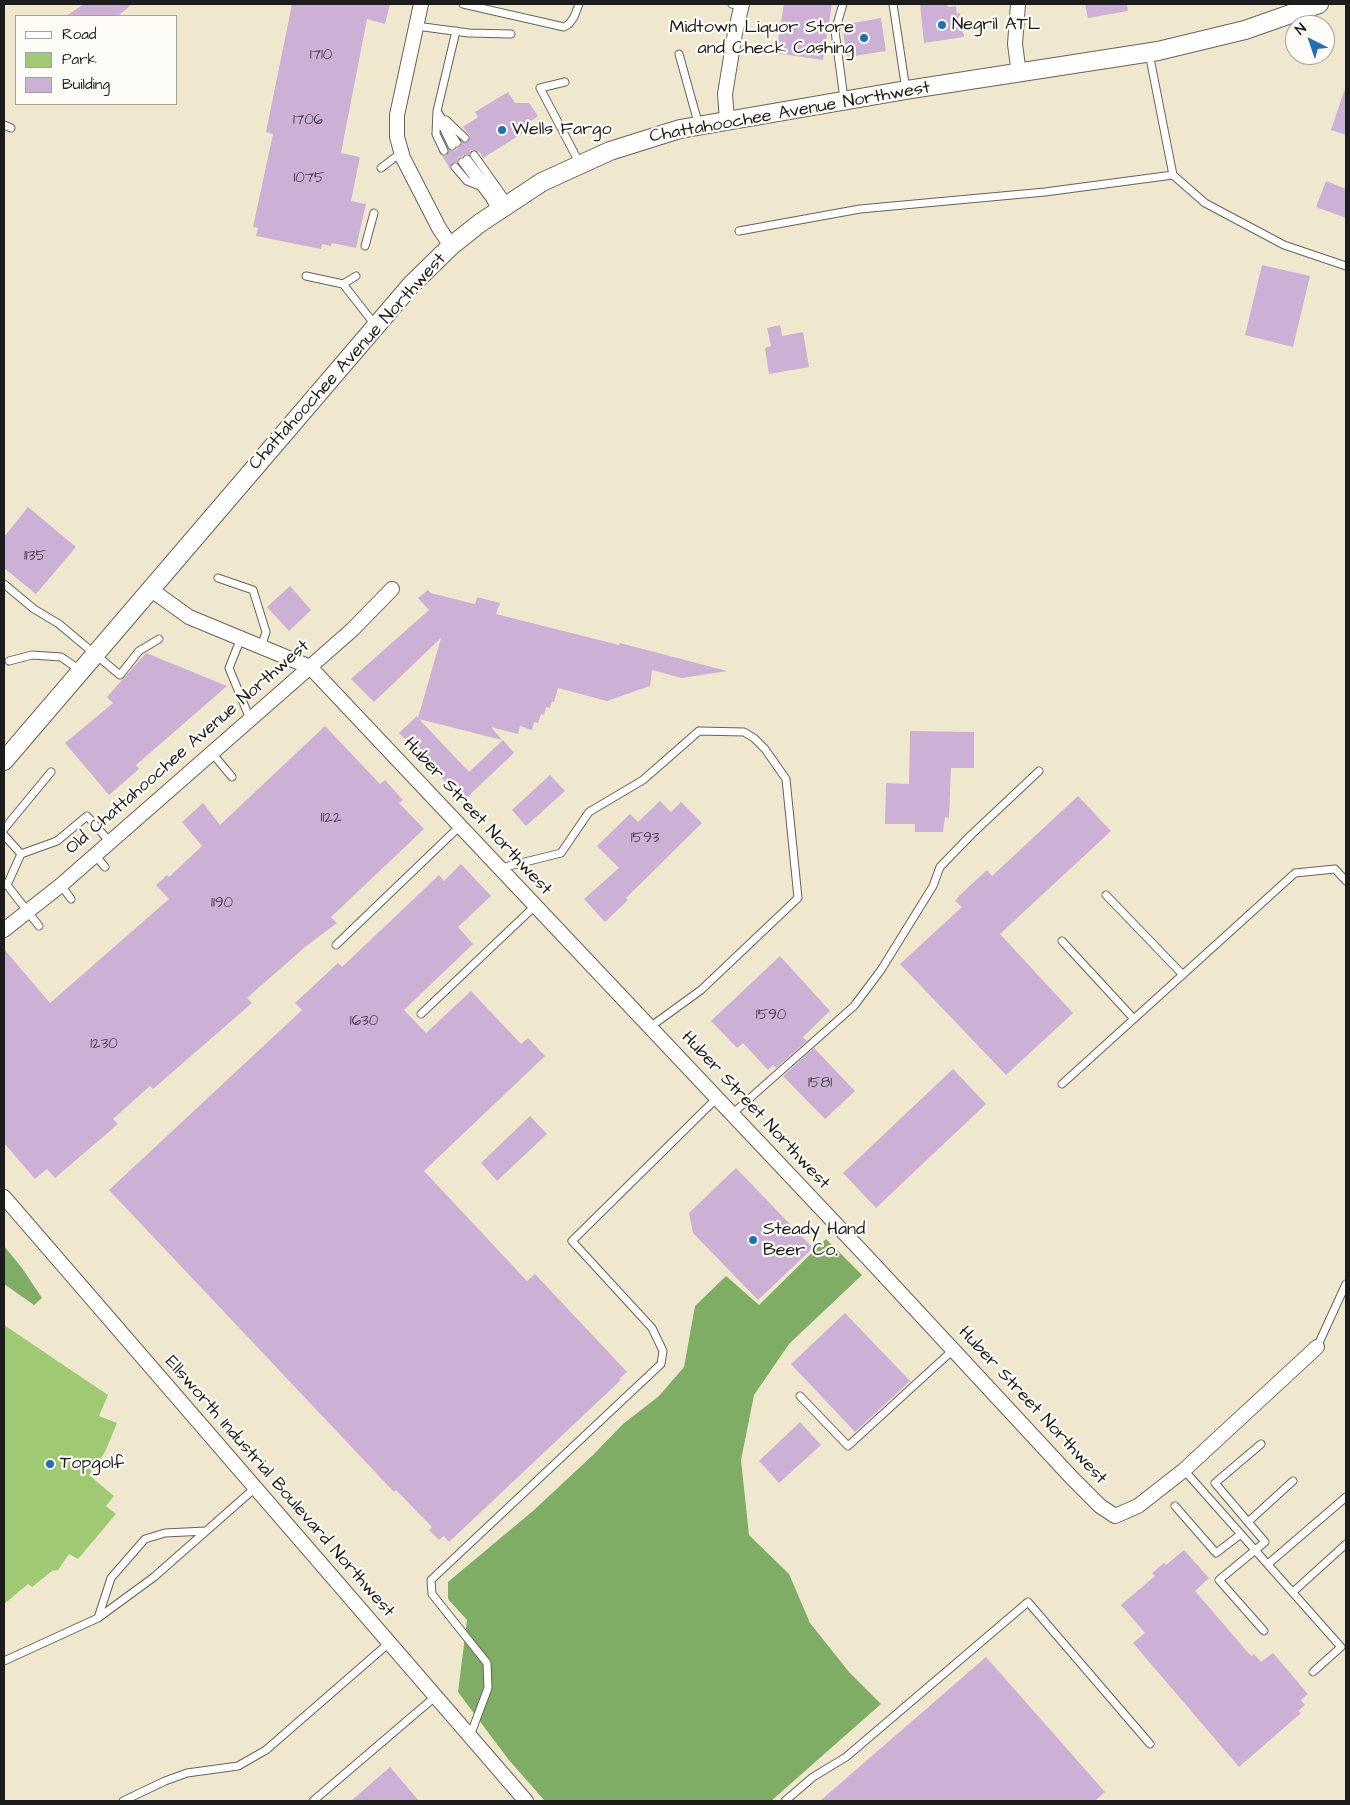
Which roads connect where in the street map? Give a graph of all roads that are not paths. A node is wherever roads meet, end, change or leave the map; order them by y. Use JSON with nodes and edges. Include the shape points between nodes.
{"nodes":[{"id":1,"x":420,"y":4,"type":"edge"},
{"id":2,"x":463,"y":4,"type":"edge"},
{"id":3,"x":580,"y":4,"type":"edge"},
{"id":4,"x":738,"y":4,"type":"edge"},
{"id":5,"x":843,"y":4,"type":"edge"},
{"id":6,"x":893,"y":4,"type":"edge"},
{"id":7,"x":1018,"y":4,"type":"edge"},
{"id":8,"x":1319,"y":4,"type":"edge"},
{"id":9,"x":416,"y":26,"type":"junction"},
{"id":10,"x":456,"y":32,"type":"junction"},
{"id":11,"x":511,"y":34,"type":"dead end"},
{"id":12,"x":1149,"y":53,"type":"junction"},
{"id":13,"x":679,"y":54,"type":"dead end"},
{"id":14,"x":1019,"y":74,"type":"junction"},
{"id":15,"x":565,"y":82,"type":"dead end"},
{"id":16,"x":906,"y":90,"type":"junction"},
{"id":17,"x":844,"y":102,"type":"junction"},
{"id":18,"x":437,"y":111,"type":"junction"},
{"id":19,"x":727,"y":120,"type":"junction"},
{"id":20,"x":699,"y":126,"type":"junction"},
{"id":21,"x":464,"y":138,"type":"dead end"},
{"id":22,"x":454,"y":144,"type":"dead end"},
{"id":23,"x":444,"y":151,"type":"dead end"},
{"id":24,"x":402,"y":152,"type":"junction"},
{"id":25,"x":580,"y":164,"type":"junction"},
{"id":26,"x":455,"y":167,"type":"dead end"},
{"id":27,"x":381,"y":168,"type":"dead end"},
{"id":28,"x":1173,"y":175,"type":"junction"},
{"id":29,"x":480,"y":186,"type":"junction"},
{"id":30,"x":502,"y":207,"type":"junction"},
{"id":31,"x":374,"y":213,"type":"dead end"},
{"id":32,"x":740,"y":231,"type":"dead end"},
{"id":33,"x":365,"y":246,"type":"dead end"},
{"id":34,"x":451,"y":246,"type":"junction"},
{"id":35,"x":1346,"y":266,"type":"edge"},
{"id":36,"x":306,"y":276,"type":"dead end"},
{"id":37,"x":356,"y":276,"type":"dead end"},
{"id":38,"x":344,"y":284,"type":"junction"},
{"id":39,"x":376,"y":326,"type":"junction"},
{"id":40,"x":218,"y":578,"type":"dead end"},
{"id":41,"x":4,"y":584,"type":"edge"},
{"id":42,"x":150,"y":589,"type":"junction"},
{"id":43,"x":392,"y":589,"type":"dead end"},
{"id":44,"x":242,"y":638,"type":"junction"},
{"id":45,"x":158,"y":639,"type":"dead end"},
{"id":46,"x":261,"y":647,"type":"junction"},
{"id":47,"x":95,"y":653,"type":"junction"},
{"id":48,"x":9,"y":662,"type":"dead end"},
{"id":49,"x":310,"y":667,"type":"junction"},
{"id":50,"x":81,"y":670,"type":"junction"},
{"id":51,"x":250,"y":719,"type":"junction"},
{"id":52,"x":212,"y":753,"type":"junction"},
{"id":53,"x":4,"y":760,"type":"edge"},
{"id":54,"x":1039,"y":771,"type":"dead end"},
{"id":55,"x":51,"y":772,"type":"dead end"},
{"id":56,"x":232,"y":777,"type":"dead end"},
{"id":57,"x":460,"y":826,"type":"junction"},
{"id":58,"x":4,"y":829,"type":"edge"},
{"id":59,"x":4,"y":835,"type":"edge"},
{"id":60,"x":110,"y":842,"type":"junction"},
{"id":61,"x":21,"y":854,"type":"junction"},
{"id":62,"x":95,"y":855,"type":"junction"},
{"id":63,"x":106,"y":867,"type":"dead end"},
{"id":64,"x":500,"y":869,"type":"junction"},
{"id":65,"x":1346,"y":881,"type":"edge"},
{"id":66,"x":61,"y":885,"type":"junction"},
{"id":67,"x":1106,"y":895,"type":"dead end"},
{"id":68,"x":71,"y":898,"type":"dead end"},
{"id":69,"x":535,"y":906,"type":"junction"},
{"id":70,"x":27,"y":912,"type":"junction"},
{"id":71,"x":39,"y":926,"type":"dead end"},
{"id":72,"x":4,"y":930,"type":"edge"},
{"id":73,"x":1062,"y":941,"type":"dead end"},
{"id":74,"x":336,"y":945,"type":"dead end"},
{"id":75,"x":1183,"y":975,"type":"junction"},
{"id":76,"x":421,"y":1014,"type":"dead end"},
{"id":77,"x":1134,"y":1019,"type":"junction"},
{"id":78,"x":650,"y":1027,"type":"junction"},
{"id":79,"x":1062,"y":1084,"type":"dead end"},
{"id":80,"x":717,"y":1098,"type":"junction"},
{"id":81,"x":732,"y":1114,"type":"junction"},
{"id":82,"x":4,"y":1197,"type":"edge"},
{"id":83,"x":1346,"y":1284,"type":"edge"},
{"id":84,"x":1317,"y":1347,"type":"joint"},
{"id":85,"x":953,"y":1350,"type":"junction"},
{"id":86,"x":800,"y":1396,"type":"dead end"},
{"id":87,"x":1261,"y":1444,"type":"dead end"},
{"id":88,"x":1184,"y":1470,"type":"junction"},
{"id":89,"x":1293,"y":1481,"type":"dead end"},
{"id":90,"x":255,"y":1488,"type":"junction"},
{"id":91,"x":1346,"y":1497,"type":"edge"},
{"id":92,"x":1175,"y":1506,"type":"dead end"},
{"id":93,"x":1248,"y":1522,"type":"junction"},
{"id":94,"x":206,"y":1531,"type":"junction"},
{"id":95,"x":1241,"y":1534,"type":"junction"},
{"id":96,"x":1346,"y":1544,"type":"edge"},
{"id":97,"x":1256,"y":1550,"type":"junction"},
{"id":98,"x":1268,"y":1564,"type":"junction"},
{"id":99,"x":1293,"y":1592,"type":"junction"},
{"id":100,"x":98,"y":1618,"type":"junction"},
{"id":101,"x":1264,"y":1631,"type":"dead end"},
{"id":102,"x":389,"y":1643,"type":"junction"},
{"id":103,"x":4,"y":1661,"type":"edge"},
{"id":104,"x":1313,"y":1672,"type":"dead end"},
{"id":105,"x":436,"y":1696,"type":"junction"},
{"id":106,"x":470,"y":1736,"type":"junction"},
{"id":107,"x":1150,"y":1744,"type":"dead end"},
{"id":108,"x":521,"y":1799,"type":"edge"},
{"id":109,"x":123,"y":1801,"type":"edge"},
{"id":110,"x":313,"y":1801,"type":"edge"},
{"id":111,"x":785,"y":1801,"type":"edge"}],
"edges":[{"from":1,"to":9,"type":"street"},
{"from":2,"to":3,"type":"lane","via":[[564,26],[569,24]]},
{"from":4,"to":19,"type":"street","via":[[725,94]]},
{"from":5,"to":17,"type":"lane","via":[[835,31]]},
{"from":6,"to":16,"type":"lane"},
{"from":7,"to":14,"type":"street","via":[[1015,44]]},
{"from":8,"to":12,"type":"street","name":"Chattahoochee Avenue Northwest","via":[[1245,30]]},
{"from":9,"to":10,"type":"lane"},
{"from":9,"to":24,"type":"street","via":[[397,115]]},
{"from":10,"to":11,"type":"lane"},
{"from":10,"to":18,"type":"lane"},
{"from":12,"to":14,"type":"street","name":"Chattahoochee Avenue Northwest"},
{"from":12,"to":28,"type":"lane"},
{"from":13,"to":20,"type":"lane"},
{"from":14,"to":16,"type":"street","name":"Chattahoochee Avenue Northwest"},
{"from":15,"to":25,"type":"lane","via":[[540,88]]},
{"from":16,"to":17,"type":"street","name":"Chattahoochee Avenue Northwest"},
{"from":17,"to":19,"type":"street","name":"Chattahoochee Avenue Northwest"},
{"from":18,"to":21,"type":"lane"},
{"from":18,"to":22,"type":"lane"},
{"from":18,"to":23,"type":"lane","via":[[436,134]]},
{"from":19,"to":20,"type":"street","name":"Chattahoochee Avenue Northwest"},
{"from":20,"to":25,"type":"street","name":"Chattahoochee Avenue Northwest","via":[[645,139]]},
{"from":24,"to":27,"type":"lane"},
{"from":24,"to":34,"type":"street"},
{"from":25,"to":30,"type":"street","name":"Chattahoochee Avenue Northwest","via":[[542,182]]},
{"from":26,"to":29,"type":"lane","via":[[467,181]]},
{"from":28,"to":32,"type":"lane","via":[[1045,192],[860,209]]},
{"from":28,"to":35,"type":"lane","via":[[1214,208],[1284,244]]},
{"from":29,"to":30,"type":"lane"},
{"from":29,"to":30,"type":"lane","via":[[468,158]]},
{"from":30,"to":34,"type":"street","name":"Chattahoochee Avenue Northwest"},
{"from":31,"to":33,"type":"lane"},
{"from":34,"to":39,"type":"street","name":"Chattahoochee Avenue Northwest","via":[[411,285]]},
{"from":36,"to":38,"type":"lane"},
{"from":37,"to":38,"type":"lane"},
{"from":38,"to":39,"type":"lane"},
{"from":39,"to":42,"type":"street","name":"Chattahoochee Avenue Northwest"},
{"from":40,"to":46,"type":"lane","via":[[253,590],[266,632]]},
{"from":41,"to":47,"type":"lane"},
{"from":42,"to":44,"type":"street","name":"Huber Street Northwest","via":[[189,617]]},
{"from":42,"to":47,"type":"street","name":"Chattahoochee Avenue Northwest"},
{"from":43,"to":49,"type":"street","name":"Old Chattahoochee Avenue Northwest"},
{"from":44,"to":46,"type":"street","name":"Huber Street Northwest"},
{"from":44,"to":51,"type":"lane","via":[[229,668]]},
{"from":45,"to":47,"type":"lane","via":[[139,651],[120,675]]},
{"from":46,"to":49,"type":"street","name":"Huber Street Northwest"},
{"from":47,"to":50,"type":"street","name":"Chattahoochee Avenue Northwest"},
{"from":48,"to":50,"type":"lane","via":[[32,655],[61,657]]},
{"from":49,"to":51,"type":"street","name":"Old Chattahoochee Avenue Northwest"},
{"from":49,"to":57,"type":"street","name":"Huber Street Northwest"},
{"from":50,"to":53,"type":"street","name":"Chattahoochee Avenue Northwest"},
{"from":51,"to":52,"type":"street","name":"Old Chattahoochee Avenue Northwest"},
{"from":52,"to":56,"type":"lane"},
{"from":52,"to":60,"type":"street","name":"Old Chattahoochee Avenue Northwest"},
{"from":54,"to":81,"type":"lane","via":[[940,867],[933,886],[886,962],[854,1006]]},
{"from":55,"to":58,"type":"lane"},
{"from":57,"to":64,"type":"street","name":"Huber Street Northwest"},
{"from":57,"to":74,"type":"lane"},
{"from":59,"to":61,"type":"lane"},
{"from":60,"to":61,"type":"lane","via":[[87,816],[57,841]]},
{"from":60,"to":62,"type":"street","name":"Old Chattahoochee Avenue Northwest"},
{"from":61,"to":70,"type":"lane","via":[[7,885]]},
{"from":62,"to":63,"type":"lane"},
{"from":62,"to":66,"type":"street","name":"Old Chattahoochee Avenue Northwest"},
{"from":64,"to":69,"type":"street","name":"Huber Street Northwest"},
{"from":64,"to":78,"type":"lane","via":[[561,853],[589,812],[643,780],[699,731],[744,732],[765,749],[786,779],[798,898],[701,990]]},
{"from":65,"to":75,"type":"lane","via":[[1335,869],[1295,873]]},
{"from":66,"to":68,"type":"lane"},
{"from":66,"to":70,"type":"street","name":"Old Chattahoochee Avenue Northwest"},
{"from":67,"to":75,"type":"lane"},
{"from":69,"to":76,"type":"lane"},
{"from":69,"to":78,"type":"street","name":"Huber Street Northwest"},
{"from":70,"to":71,"type":"lane"},
{"from":70,"to":72,"type":"street","name":"Old Chattahoochee Avenue Northwest"},
{"from":73,"to":77,"type":"lane"},
{"from":75,"to":77,"type":"lane"},
{"from":77,"to":79,"type":"lane"},
{"from":78,"to":80,"type":"street","name":"Huber Street Northwest"},
{"from":80,"to":81,"type":"street","name":"Huber Street Northwest"},
{"from":80,"to":106,"type":"lane","via":[[572,1241],[652,1328],[662,1351],[661,1364],[431,1580],[432,1594],[487,1663],[488,1688]]},
{"from":81,"to":85,"type":"street","name":"Huber Street Northwest"},
{"from":82,"to":90,"type":"street","name":"Ellsworth Industrial Boulevard Northwest"},
{"from":83,"to":84,"type":"lane"},
{"from":84,"to":88,"type":"street","name":"Huber Street Northwest"},
{"from":85,"to":86,"type":"lane","via":[[848,1446]]},
{"from":85,"to":88,"type":"street","name":"Huber Street Northwest","via":[[1072,1478],[1115,1516],[1138,1506]]},
{"from":87,"to":93,"type":"lane","via":[[1215,1483]]},
{"from":88,"to":95,"type":"lane"},
{"from":89,"to":93,"type":"lane"},
{"from":90,"to":94,"type":"lane"},
{"from":90,"to":102,"type":"street","name":"Ellsworth Industrial Boulevard Northwest"},
{"from":91,"to":98,"type":"lane"},
{"from":92,"to":95,"type":"lane","via":[[1216,1554]]},
{"from":93,"to":97,"type":"lane","via":[[1265,1542]]},
{"from":94,"to":100,"type":"lane","via":[[154,1577]]},
{"from":94,"to":100,"type":"lane","via":[[165,1533],[145,1539],[110,1578]]},
{"from":95,"to":97,"type":"lane"},
{"from":96,"to":99,"type":"lane"},
{"from":97,"to":98,"type":"lane"},
{"from":97,"to":101,"type":"lane","via":[[1219,1580]]},
{"from":98,"to":99,"type":"lane"},
{"from":99,"to":104,"type":"lane","via":[[1341,1647]]},
{"from":100,"to":103,"type":"lane"},
{"from":102,"to":105,"type":"street","name":"Ellsworth Industrial Boulevard Northwest"},
{"from":102,"to":109,"type":"lane","via":[[266,1750],[238,1766],[187,1773]]},
{"from":105,"to":106,"type":"street","name":"Ellsworth Industrial Boulevard Northwest"},
{"from":105,"to":110,"type":"lane"},
{"from":106,"to":108,"type":"street","name":"Ellsworth Industrial Boulevard Northwest"},
{"from":107,"to":111,"type":"lane","via":[[1028,1602],[846,1757],[813,1777]]}]}
